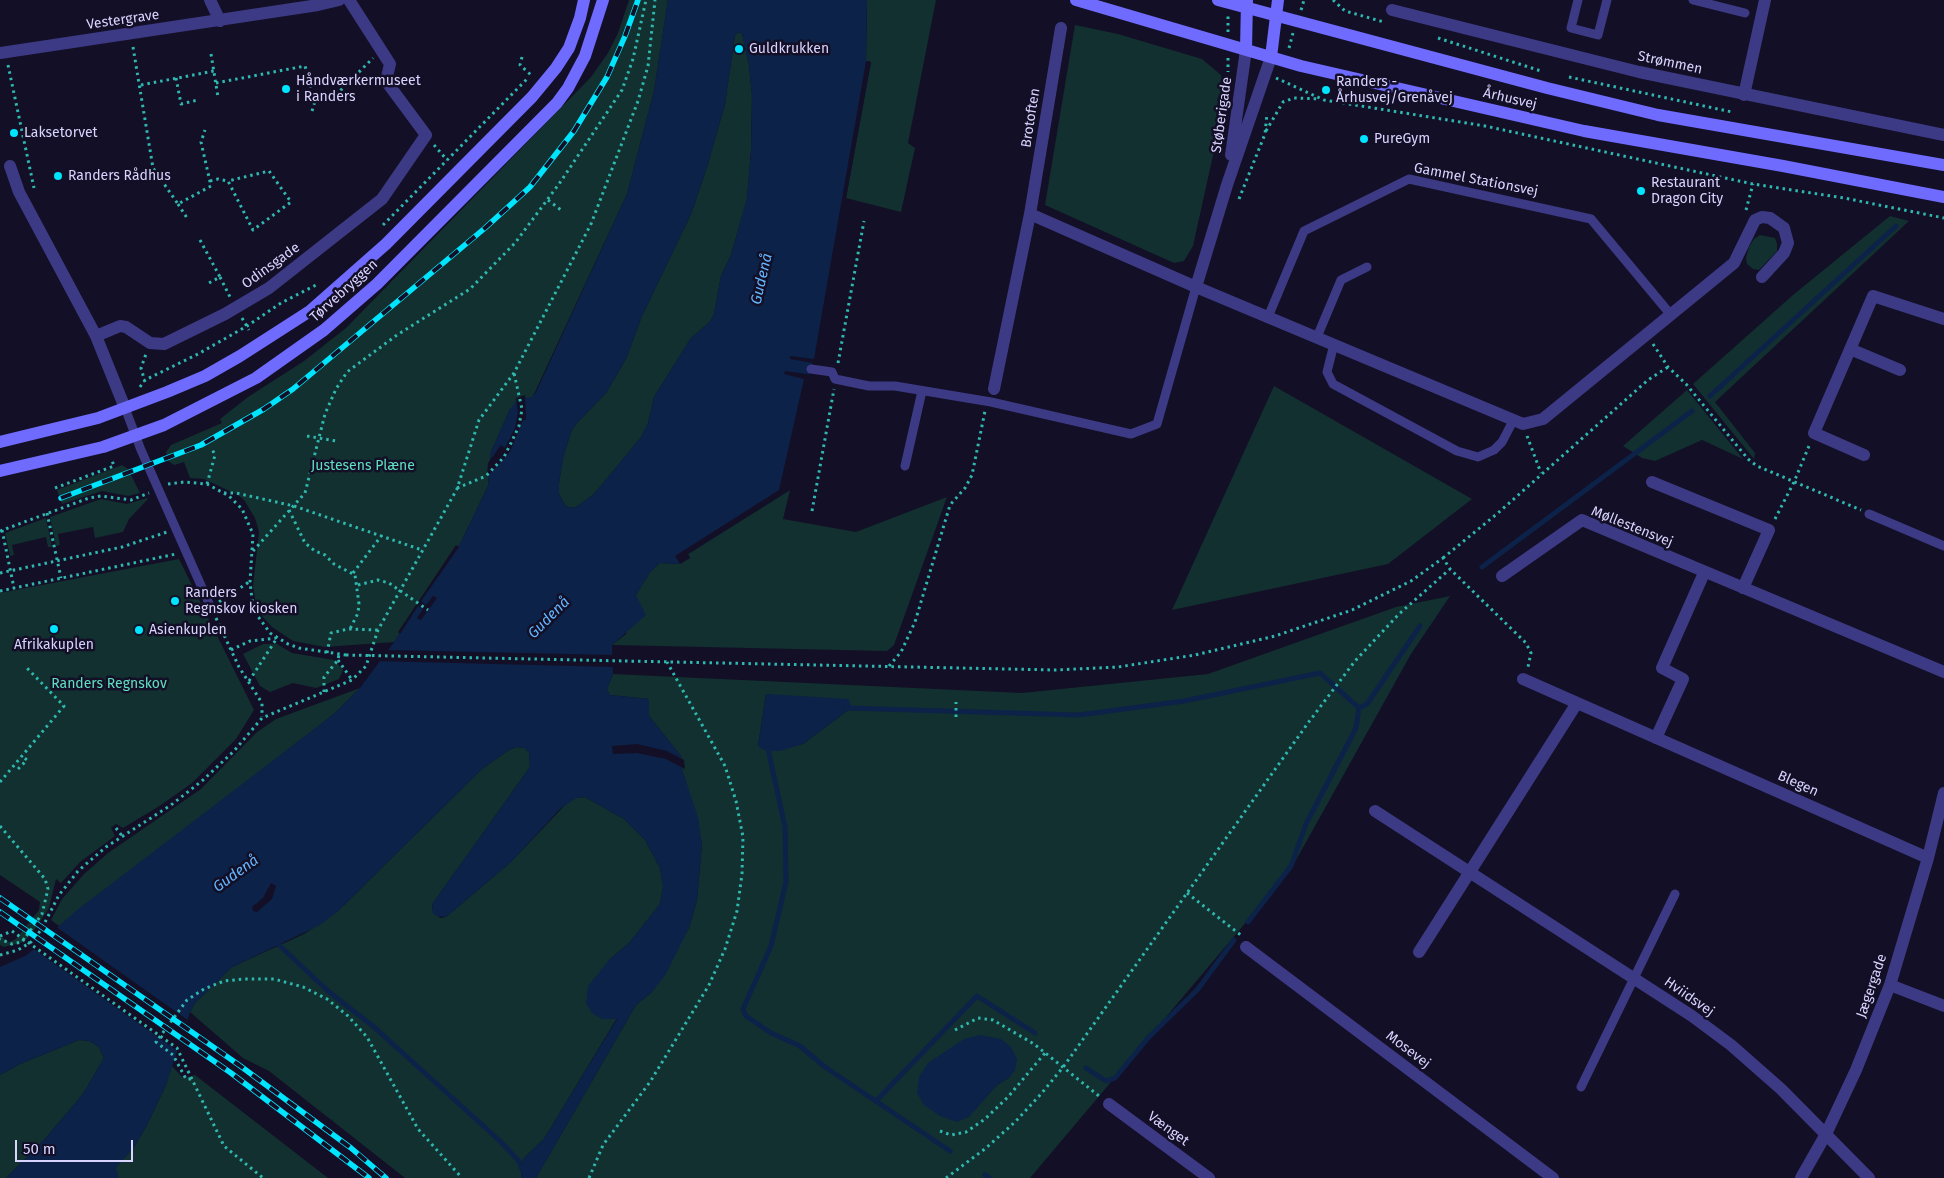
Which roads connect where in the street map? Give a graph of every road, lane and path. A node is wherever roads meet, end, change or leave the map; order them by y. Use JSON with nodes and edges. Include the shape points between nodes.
{"nodes":[{"id":1,"x":210,"y":0,"type":"edge"},
{"id":2,"x":339,"y":0,"type":"edge"},
{"id":3,"x":349,"y":0,"type":"edge"},
{"id":4,"x":584,"y":0,"type":"edge"},
{"id":5,"x":603,"y":0,"type":"edge"},
{"id":6,"x":646,"y":0,"type":"edge"},
{"id":7,"x":655,"y":0,"type":"edge"},
{"id":8,"x":1076,"y":0,"type":"edge"},
{"id":9,"x":1218,"y":0,"type":"edge"},
{"id":10,"x":1278,"y":0,"type":"edge"},
{"id":11,"x":1578,"y":0,"type":"edge"},
{"id":12,"x":1607,"y":0,"type":"edge"},
{"id":13,"x":1693,"y":0,"type":"edge"},
{"id":14,"x":1765,"y":0,"type":"edge"},
{"id":15,"x":1246,"y":4,"type":"edge"},
{"id":16,"x":1392,"y":10,"type":"dead end"},
{"id":17,"x":1744,"y":13,"type":"dead end"},
{"id":18,"x":1276,"y":15,"type":"junction"},
{"id":19,"x":220,"y":21,"type":"junction"},
{"id":20,"x":1061,"y":28,"type":"dead end"},
{"id":21,"x":130,"y":34,"type":"junction"},
{"id":22,"x":381,"y":50,"type":"junction"},
{"id":23,"x":1246,"y":50,"type":"junction"},
{"id":24,"x":211,"y":54,"type":"dead end"},
{"id":25,"x":2,"y":56,"type":"edge"},
{"id":26,"x":522,"y":57,"type":"dead end"},
{"id":27,"x":1271,"y":58,"type":"junction"},
{"id":28,"x":214,"y":71,"type":"junction"},
{"id":29,"x":531,"y":75,"type":"dead end"},
{"id":30,"x":176,"y":78,"type":"junction"},
{"id":31,"x":1279,"y":78,"type":"dead end"},
{"id":32,"x":216,"y":83,"type":"junction"},
{"id":33,"x":141,"y":85,"type":"junction"},
{"id":34,"x":1744,"y":95,"type":"junction"},
{"id":35,"x":218,"y":97,"type":"dead end"},
{"id":36,"x":198,"y":100,"type":"dead end"},
{"id":37,"x":1324,"y":100,"type":"junction"},
{"id":38,"x":315,"y":101,"type":"junction"},
{"id":39,"x":312,"y":111,"type":"dead end"},
{"id":40,"x":205,"y":130,"type":"dead end"},
{"id":41,"x":1265,"y":134,"type":"dead end"},
{"id":42,"x":426,"y":135,"type":"junction"},
{"id":43,"x":1944,"y":135,"type":"edge"},
{"id":44,"x":447,"y":160,"type":"dead end"},
{"id":45,"x":29,"y":163,"type":"dead end"},
{"id":46,"x":10,"y":166,"type":"dead end"},
{"id":47,"x":1944,"y":166,"type":"edge"},
{"id":48,"x":228,"y":181,"type":"junction"},
{"id":49,"x":210,"y":182,"type":"junction"},
{"id":50,"x":1753,"y":184,"type":"junction"},
{"id":51,"x":1227,"y":185,"type":"junction"},
{"id":52,"x":1944,"y":197,"type":"edge"},
{"id":53,"x":548,"y":200,"type":"junction"},
{"id":54,"x":178,"y":204,"type":"junction"},
{"id":55,"x":561,"y":210,"type":"dead end"},
{"id":56,"x":1030,"y":214,"type":"junction"},
{"id":57,"x":187,"y":218,"type":"dead end"},
{"id":58,"x":1944,"y":218,"type":"edge"},
{"id":59,"x":1755,"y":220,"type":"junction"},
{"id":60,"x":200,"y":240,"type":"dead end"},
{"id":61,"x":1367,"y":268,"type":"dead end"},
{"id":62,"x":220,"y":276,"type":"junction"},
{"id":63,"x":1762,"y":277,"type":"dead end"},
{"id":64,"x":207,"y":284,"type":"dead end"},
{"id":65,"x":1196,"y":287,"type":"junction"},
{"id":66,"x":236,"y":308,"type":"junction"},
{"id":67,"x":1671,"y":315,"type":"junction"},
{"id":68,"x":1268,"y":317,"type":"junction"},
{"id":69,"x":1944,"y":319,"type":"edge"},
{"id":70,"x":96,"y":336,"type":"junction"},
{"id":71,"x":1646,"y":336,"type":"junction"},
{"id":72,"x":1317,"y":337,"type":"junction"},
{"id":73,"x":150,"y":343,"type":"junction"},
{"id":74,"x":1334,"y":344,"type":"junction"},
{"id":75,"x":1850,"y":349,"type":"junction"},
{"id":76,"x":1668,"y":367,"type":"junction"},
{"id":77,"x":811,"y":369,"type":"dead end"},
{"id":78,"x":1900,"y":370,"type":"dead end"},
{"id":79,"x":514,"y":373,"type":"junction"},
{"id":80,"x":994,"y":389,"type":"dead end"},
{"id":81,"x":922,"y":390,"type":"junction"},
{"id":82,"x":153,"y":398,"type":"junction"},
{"id":83,"x":991,"y":402,"type":"junction"},
{"id":84,"x":125,"y":408,"type":"junction"},
{"id":85,"x":1518,"y":422,"type":"junction"},
{"id":86,"x":1814,"y":433,"type":"junction"},
{"id":87,"x":306,"y":436,"type":"dead end"},
{"id":88,"x":136,"y":437,"type":"junction"},
{"id":89,"x":319,"y":437,"type":"junction"},
{"id":90,"x":336,"y":441,"type":"dead end"},
{"id":91,"x":0,"y":442,"type":"edge"},
{"id":92,"x":107,"y":446,"type":"junction"},
{"id":93,"x":211,"y":447,"type":"dead end"},
{"id":94,"x":1864,"y":456,"type":"dead end"},
{"id":95,"x":905,"y":466,"type":"dead end"},
{"id":96,"x":0,"y":472,"type":"edge"},
{"id":97,"x":1542,"y":473,"type":"junction"},
{"id":98,"x":1652,"y":482,"type":"dead end"},
{"id":99,"x":1794,"y":482,"type":"junction"},
{"id":100,"x":207,"y":484,"type":"junction"},
{"id":101,"x":55,"y":488,"type":"dead end"},
{"id":102,"x":158,"y":488,"type":"junction"},
{"id":103,"x":457,"y":489,"type":"junction"},
{"id":104,"x":224,"y":493,"type":"junction"},
{"id":105,"x":294,"y":506,"type":"junction"},
{"id":106,"x":289,"y":510,"type":"junction"},
{"id":107,"x":47,"y":513,"type":"junction"},
{"id":108,"x":1869,"y":514,"type":"joint"},
{"id":109,"x":176,"y":529,"type":"junction"},
{"id":110,"x":1,"y":530,"type":"edge"},
{"id":111,"x":1769,"y":530,"type":"junction"},
{"id":112,"x":382,"y":535,"type":"junction"},
{"id":113,"x":1944,"y":546,"type":"edge"},
{"id":114,"x":422,"y":550,"type":"junction"},
{"id":115,"x":186,"y":552,"type":"junction"},
{"id":116,"x":253,"y":552,"type":"junction"},
{"id":117,"x":1443,"y":558,"type":"junction"},
{"id":118,"x":58,"y":561,"type":"junction"},
{"id":119,"x":1450,"y":569,"type":"junction"},
{"id":120,"x":11,"y":571,"type":"junction"},
{"id":121,"x":0,"y":573,"type":"edge"},
{"id":122,"x":353,"y":573,"type":"junction"},
{"id":123,"x":1704,"y":573,"type":"junction"},
{"id":124,"x":1502,"y":576,"type":"dead end"},
{"id":125,"x":61,"y":578,"type":"junction"},
{"id":126,"x":250,"y":582,"type":"junction"},
{"id":127,"x":358,"y":584,"type":"junction"},
{"id":128,"x":14,"y":588,"type":"junction"},
{"id":129,"x":1743,"y":588,"type":"junction"},
{"id":130,"x":400,"y":589,"type":"junction"},
{"id":131,"x":0,"y":591,"type":"edge"},
{"id":132,"x":211,"y":608,"type":"junction"},
{"id":133,"x":428,"y":610,"type":"dead end"},
{"id":134,"x":350,"y":629,"type":"junction"},
{"id":135,"x":378,"y":630,"type":"junction"},
{"id":136,"x":277,"y":638,"type":"junction"},
{"id":137,"x":230,"y":650,"type":"junction"},
{"id":138,"x":327,"y":653,"type":"junction"},
{"id":139,"x":339,"y":654,"type":"junction"},
{"id":140,"x":338,"y":660,"type":"junction"},
{"id":141,"x":667,"y":662,"type":"junction"},
{"id":142,"x":26,"y":666,"type":"dead end"},
{"id":143,"x":889,"y":666,"type":"junction"},
{"id":144,"x":1944,"y":672,"type":"edge"},
{"id":145,"x":1523,"y":679,"type":"joint"},
{"id":146,"x":352,"y":680,"type":"junction"},
{"id":147,"x":249,"y":681,"type":"junction"},
{"id":148,"x":324,"y":692,"type":"junction"},
{"id":149,"x":956,"y":702,"type":"dead end"},
{"id":150,"x":1577,"y":703,"type":"junction"},
{"id":151,"x":956,"y":717,"type":"dead end"},
{"id":152,"x":262,"y":718,"type":"junction"},
{"id":153,"x":1656,"y":738,"type":"junction"},
{"id":154,"x":22,"y":756,"type":"junction"},
{"id":155,"x":18,"y":768,"type":"dead end"},
{"id":156,"x":0,"y":782,"type":"edge"},
{"id":157,"x":1944,"y":793,"type":"edge"},
{"id":158,"x":1375,"y":811,"type":"dead end"},
{"id":159,"x":0,"y":826,"type":"edge"},
{"id":160,"x":116,"y":828,"type":"dead end"},
{"id":161,"x":122,"y":836,"type":"junction"},
{"id":162,"x":1928,"y":858,"type":"junction"},
{"id":163,"x":1469,"y":872,"type":"junction"},
{"id":164,"x":1187,"y":893,"type":"junction"},
{"id":165,"x":1675,"y":894,"type":"dead end"},
{"id":166,"x":1,"y":939,"type":"edge"},
{"id":167,"x":1246,"y":947,"type":"joint"},
{"id":168,"x":1419,"y":952,"type":"dead end"},
{"id":169,"x":0,"y":955,"type":"edge"},
{"id":170,"x":1635,"y":979,"type":"junction"},
{"id":171,"x":1890,"y":985,"type":"junction"},
{"id":172,"x":1944,"y":1006,"type":"edge"},
{"id":173,"x":955,"y":1030,"type":"dead end"},
{"id":174,"x":1045,"y":1052,"type":"junction"},
{"id":175,"x":1064,"y":1066,"type":"junction"},
{"id":176,"x":191,"y":1079,"type":"junction"},
{"id":177,"x":1581,"y":1087,"type":"dead end"},
{"id":178,"x":1109,"y":1104,"type":"joint"},
{"id":179,"x":940,"y":1131,"type":"dead end"},
{"id":180,"x":1826,"y":1134,"type":"junction"},
{"id":181,"x":263,"y":1178,"type":"edge"},
{"id":182,"x":462,"y":1178,"type":"edge"},
{"id":183,"x":589,"y":1178,"type":"edge"},
{"id":184,"x":946,"y":1178,"type":"edge"},
{"id":185,"x":1209,"y":1178,"type":"edge"},
{"id":186,"x":1553,"y":1178,"type":"edge"},
{"id":187,"x":1801,"y":1178,"type":"edge"},
{"id":188,"x":1869,"y":1178,"type":"edge"}],
"edges":[{"from":1,"to":19,"type":"street"},
{"from":2,"to":19,"type":"street","name":"Vestergrave"},
{"from":3,"to":22,"type":"street"},
{"from":4,"to":82,"type":"main road","name":"Tørvebryggen","via":[[568,48],[532,97],[363,267],[310,311],[259,345],[205,376]]},
{"from":5,"to":88,"type":"main road","name":"Tørvebryggen","via":[[585,56],[557,103],[353,306],[317,336],[256,378],[197,410]]},
{"from":6,"to":53,"type":"path","via":[[633,59],[622,90]]},
{"from":7,"to":79,"type":"path","via":[[648,66],[614,165],[591,224]]},
{"from":8,"to":23,"type":"main road","name":"Århusvej"},
{"from":9,"to":15,"type":"main road","name":"Århusvej"},
{"from":10,"to":18,"type":"main road"},
{"from":11,"to":12,"type":"lane","via":[[1571,28],[1598,35]]},
{"from":13,"to":17,"type":"lane"},
{"from":14,"to":34,"type":"street"},
{"from":15,"to":18,"type":"main road","name":"Århusvej"},
{"from":15,"to":23,"type":"main road"},
{"from":16,"to":34,"type":"street","name":"Strømmen","via":[[1416,12],[1640,72]]},
{"from":18,"to":27,"type":"main road"},
{"from":18,"to":47,"type":"main road","name":"Århusvej","via":[[1658,115]]},
{"from":19,"to":21,"type":"street","name":"Vestergrave"},
{"from":20,"to":56,"type":"street","name":"Brotoften"},
{"from":21,"to":25,"type":"street","name":"Vestergrave"},
{"from":21,"to":33,"type":"path"},
{"from":22,"to":38,"type":"path","via":[[334,97]]},
{"from":22,"to":42,"type":"street","via":[[390,64],[386,80]]},
{"from":23,"to":27,"type":"main road","name":"Århusvej"},
{"from":23,"to":51,"type":"street","name":"Støberigade"},
{"from":24,"to":28,"type":"path"},
{"from":25,"to":45,"type":"path","via":[[8,64]]},
{"from":26,"to":29,"type":"path","via":[[520,65]]},
{"from":27,"to":51,"type":"street","name":"Støberigade"},
{"from":27,"to":52,"type":"main road","name":"Århusvej","via":[[1584,131]]},
{"from":28,"to":30,"type":"path"},
{"from":28,"to":32,"type":"path"},
{"from":30,"to":33,"type":"path"},
{"from":30,"to":36,"type":"path","via":[[181,104]]},
{"from":31,"to":37,"type":"path"},
{"from":32,"to":35,"type":"path"},
{"from":32,"to":38,"type":"path","via":[[305,66]]},
{"from":33,"to":54,"type":"path","via":[[154,168]]},
{"from":34,"to":43,"type":"street","name":"Strømmen"},
{"from":37,"to":41,"type":"path","via":[[1294,98],[1283,102]]},
{"from":37,"to":50,"type":"path","via":[[1485,126]]},
{"from":38,"to":39,"type":"path"},
{"from":40,"to":49,"type":"path","via":[[201,142]]},
{"from":42,"to":44,"type":"path"},
{"from":42,"to":66,"type":"street","name":"Odinsgade","via":[[382,200],[269,288]]},
{"from":46,"to":70,"type":"street","via":[[19,192]]},
{"from":48,"to":48,"type":"path","via":[[253,230],[291,202],[269,171]]},
{"from":48,"to":49,"type":"path","via":[[218,179]]},
{"from":49,"to":54,"type":"path","via":[[211,186]]},
{"from":50,"to":58,"type":"path"},
{"from":50,"to":59,"type":"path","via":[[1745,214]]},
{"from":51,"to":65,"type":"street","name":"Støberigade"},
{"from":53,"to":55,"type":"path"},
{"from":53,"to":89,"type":"path","via":[[514,243],[470,289],[397,335],[348,372],[329,403]]},
{"from":54,"to":57,"type":"path"},
{"from":56,"to":65,"type":"street"},
{"from":56,"to":80,"type":"street","name":"Brotoften"},
{"from":59,"to":63,"type":"street","via":[[1770,218],[1787,234],[1784,253]]},
{"from":59,"to":67,"type":"street","via":[[1734,263]]},
{"from":60,"to":62,"type":"path"},
{"from":61,"to":72,"type":"lane","via":[[1341,280]]},
{"from":62,"to":64,"type":"path"},
{"from":62,"to":66,"type":"path"},
{"from":65,"to":68,"type":"street"},
{"from":65,"to":83,"type":"lane","via":[[1156,424],[1131,434]]},
{"from":66,"to":73,"type":"street","name":"Odinsgade","via":[[164,344]]},
{"from":67,"to":68,"type":"lane","name":"Gammel Stationsvej","via":[[1591,219],[1409,179],[1304,231]]},
{"from":67,"to":71,"type":"street"},
{"from":68,"to":72,"type":"street"},
{"from":69,"to":75,"type":"street","via":[[1873,296]]},
{"from":70,"to":73,"type":"street","via":[[120,326]]},
{"from":70,"to":84,"type":"street"},
{"from":71,"to":76,"type":"path"},
{"from":71,"to":85,"type":"street","via":[[1543,419]]},
{"from":72,"to":74,"type":"street"},
{"from":73,"to":82,"type":"path","via":[[141,368]]},
{"from":74,"to":85,"type":"street"},
{"from":74,"to":85,"type":"lane","via":[[1327,372],[1333,384],[1457,451],[1478,457],[1494,450]]},
{"from":75,"to":78,"type":"street"},
{"from":75,"to":86,"type":"street"},
{"from":76,"to":97,"type":"path","via":[[1648,380]]},
{"from":76,"to":99,"type":"path","via":[[1748,459]]},
{"from":77,"to":81,"type":"lane","via":[[832,372],[835,379],[869,386]]},
{"from":79,"to":103,"type":"path","via":[[479,420]]},
{"from":79,"to":103,"type":"path","via":[[522,409],[511,443],[504,457],[486,476]]},
{"from":81,"to":83,"type":"lane"},
{"from":81,"to":95,"type":"lane"},
{"from":82,"to":84,"type":"main road","name":"Tørvebryggen"},
{"from":83,"to":143,"type":"path","via":[[986,408],[972,475],[950,505],[915,622],[901,652]]},
{"from":84,"to":88,"type":"lane"},
{"from":84,"to":91,"type":"main road","name":"Tørvebryggen"},
{"from":85,"to":97,"type":"path"},
{"from":86,"to":94,"type":"street"},
{"from":86,"to":99,"type":"path"},
{"from":87,"to":89,"type":"path"},
{"from":88,"to":92,"type":"main road","name":"Tørvebryggen"},
{"from":88,"to":102,"type":"lane"},
{"from":89,"to":90,"type":"path"},
{"from":89,"to":105,"type":"path","via":[[308,488]]},
{"from":92,"to":96,"type":"main road","name":"Tørvebryggen"},
{"from":92,"to":101,"type":"path","via":[[114,466]]},
{"from":93,"to":100,"type":"path","via":[[214,455]]},
{"from":97,"to":117,"type":"path"},
{"from":98,"to":111,"type":"street"},
{"from":99,"to":108,"type":"path"},
{"from":99,"to":111,"type":"path"},
{"from":100,"to":102,"type":"path","via":[[184,482]]},
{"from":100,"to":104,"type":"path"},
{"from":102,"to":107,"type":"path","via":[[138,499],[101,496]]},
{"from":102,"to":109,"type":"lane"},
{"from":103,"to":114,"type":"path"},
{"from":104,"to":105,"type":"path"},
{"from":104,"to":116,"type":"path","via":[[245,514],[253,534]]},
{"from":105,"to":106,"type":"path"},
{"from":105,"to":112,"type":"path"},
{"from":106,"to":116,"type":"path"},
{"from":106,"to":122,"type":"path","via":[[305,543]]},
{"from":107,"to":110,"type":"path"},
{"from":107,"to":118,"type":"path"},
{"from":108,"to":113,"type":"lane"},
{"from":109,"to":115,"type":"lane"},
{"from":109,"to":118,"type":"path","via":[[122,547]]},
{"from":110,"to":120,"type":"path"},
{"from":111,"to":129,"type":"street"},
{"from":112,"to":114,"type":"path"},
{"from":112,"to":122,"type":"path"},
{"from":114,"to":130,"type":"path"},
{"from":115,"to":125,"type":"path"},
{"from":115,"to":132,"type":"lane"},
{"from":116,"to":126,"type":"path"},
{"from":117,"to":119,"type":"path"},
{"from":117,"to":143,"type":"path","via":[[1411,581],[1352,610],[1275,636],[1195,655],[1118,667],[1055,670]]},
{"from":118,"to":120,"type":"path"},
{"from":118,"to":125,"type":"path"},
{"from":119,"to":145,"type":"path","via":[[1526,643],[1531,660]]},
{"from":119,"to":164,"type":"path","via":[[1399,614],[1355,661]]},
{"from":120,"to":121,"type":"path"},
{"from":120,"to":128,"type":"path"},
{"from":122,"to":127,"type":"path"},
{"from":123,"to":124,"type":"street","name":"Møllestensvej","via":[[1582,520]]},
{"from":123,"to":129,"type":"street","name":"Møllestensvej"},
{"from":123,"to":153,"type":"street","via":[[1662,668],[1684,678]]},
{"from":125,"to":128,"type":"path"},
{"from":126,"to":132,"type":"path"},
{"from":126,"to":136,"type":"path","via":[[254,611]]},
{"from":127,"to":130,"type":"path","via":[[378,580]]},
{"from":127,"to":134,"type":"path","via":[[358,613]]},
{"from":128,"to":131,"type":"path"},
{"from":129,"to":144,"type":"street","name":"Møllestensvej"},
{"from":130,"to":133,"type":"path"},
{"from":130,"to":135,"type":"path"},
{"from":132,"to":137,"type":"path"},
{"from":134,"to":135,"type":"path"},
{"from":134,"to":138,"type":"path","via":[[331,633]]},
{"from":135,"to":146,"type":"path","via":[[366,666]]},
{"from":136,"to":137,"type":"path","via":[[250,641]]},
{"from":136,"to":138,"type":"path","via":[[299,648]]},
{"from":136,"to":147,"type":"path"},
{"from":137,"to":147,"type":"path"},
{"from":138,"to":139,"type":"path"},
{"from":139,"to":140,"type":"path"},
{"from":139,"to":141,"type":"path","bridge":true},
{"from":140,"to":146,"type":"path"},
{"from":140,"to":148,"type":"path","via":[[324,677]]},
{"from":141,"to":143,"type":"path"},
{"from":141,"to":183,"type":"path","via":[[725,766],[736,801],[743,837],[737,911],[709,985],[650,1082],[603,1145]]},
{"from":142,"to":154,"type":"path","via":[[64,706]]},
{"from":145,"to":150,"type":"street","name":"Blegen"},
{"from":146,"to":148,"type":"path"},
{"from":147,"to":152,"type":"path","via":[[262,703]]},
{"from":148,"to":152,"type":"path"},
{"from":149,"to":151,"type":"path"},
{"from":150,"to":153,"type":"street","name":"Blegen"},
{"from":150,"to":163,"type":"street"},
{"from":152,"to":161,"type":"path","via":[[203,780]]},
{"from":153,"to":162,"type":"street","name":"Blegen"},
{"from":154,"to":155,"type":"path","via":[[27,760]]},
{"from":154,"to":156,"type":"path"},
{"from":157,"to":162,"type":"street","name":"Jægergade"},
{"from":158,"to":163,"type":"street","name":"Hviidsvej"},
{"from":159,"to":166,"type":"path","via":[[45,879],[48,889],[42,914],[22,942],[12,944]]},
{"from":160,"to":161,"type":"path"},
{"from":161,"to":169,"type":"path","via":[[67,883],[31,942]]},
{"from":162,"to":171,"type":"street","name":"Jægergade"},
{"from":163,"to":168,"type":"street"},
{"from":163,"to":170,"type":"street","name":"Hviidsvej"},
{"from":164,"to":167,"type":"path","via":[[1248,940]]},
{"from":164,"to":175,"type":"path"},
{"from":165,"to":170,"type":"lane"},
{"from":166,"to":176,"type":"path","bridge":true,"via":[[12,931],[177,1048]]},
{"from":167,"to":186,"type":"street","name":"Mosevej"},
{"from":170,"to":177,"type":"lane"},
{"from":170,"to":180,"type":"street","name":"Hviidsvej","via":[[1730,1045]]},
{"from":171,"to":172,"type":"street"},
{"from":171,"to":180,"type":"street","name":"Jægergade"},
{"from":173,"to":174,"type":"path","via":[[978,1018],[993,1020]]},
{"from":174,"to":175,"type":"path"},
{"from":174,"to":179,"type":"path","via":[[985,1119],[966,1132],[951,1135]]},
{"from":175,"to":178,"type":"path"},
{"from":175,"to":184,"type":"path","via":[[1015,1122]]},
{"from":176,"to":181,"type":"path","via":[[224,1146]]},
{"from":176,"to":182,"type":"path","via":[[186,1079],[173,1054],[156,1042],[187,1000],[204,989],[245,979],[274,979],[302,986],[327,998],[360,1030],[418,1129]]},
{"from":178,"to":185,"type":"street","name":"Vænget"},
{"from":180,"to":187,"type":"street","name":"Jægergade"},
{"from":180,"to":188,"type":"street","name":"Hviidsvej"}]}
